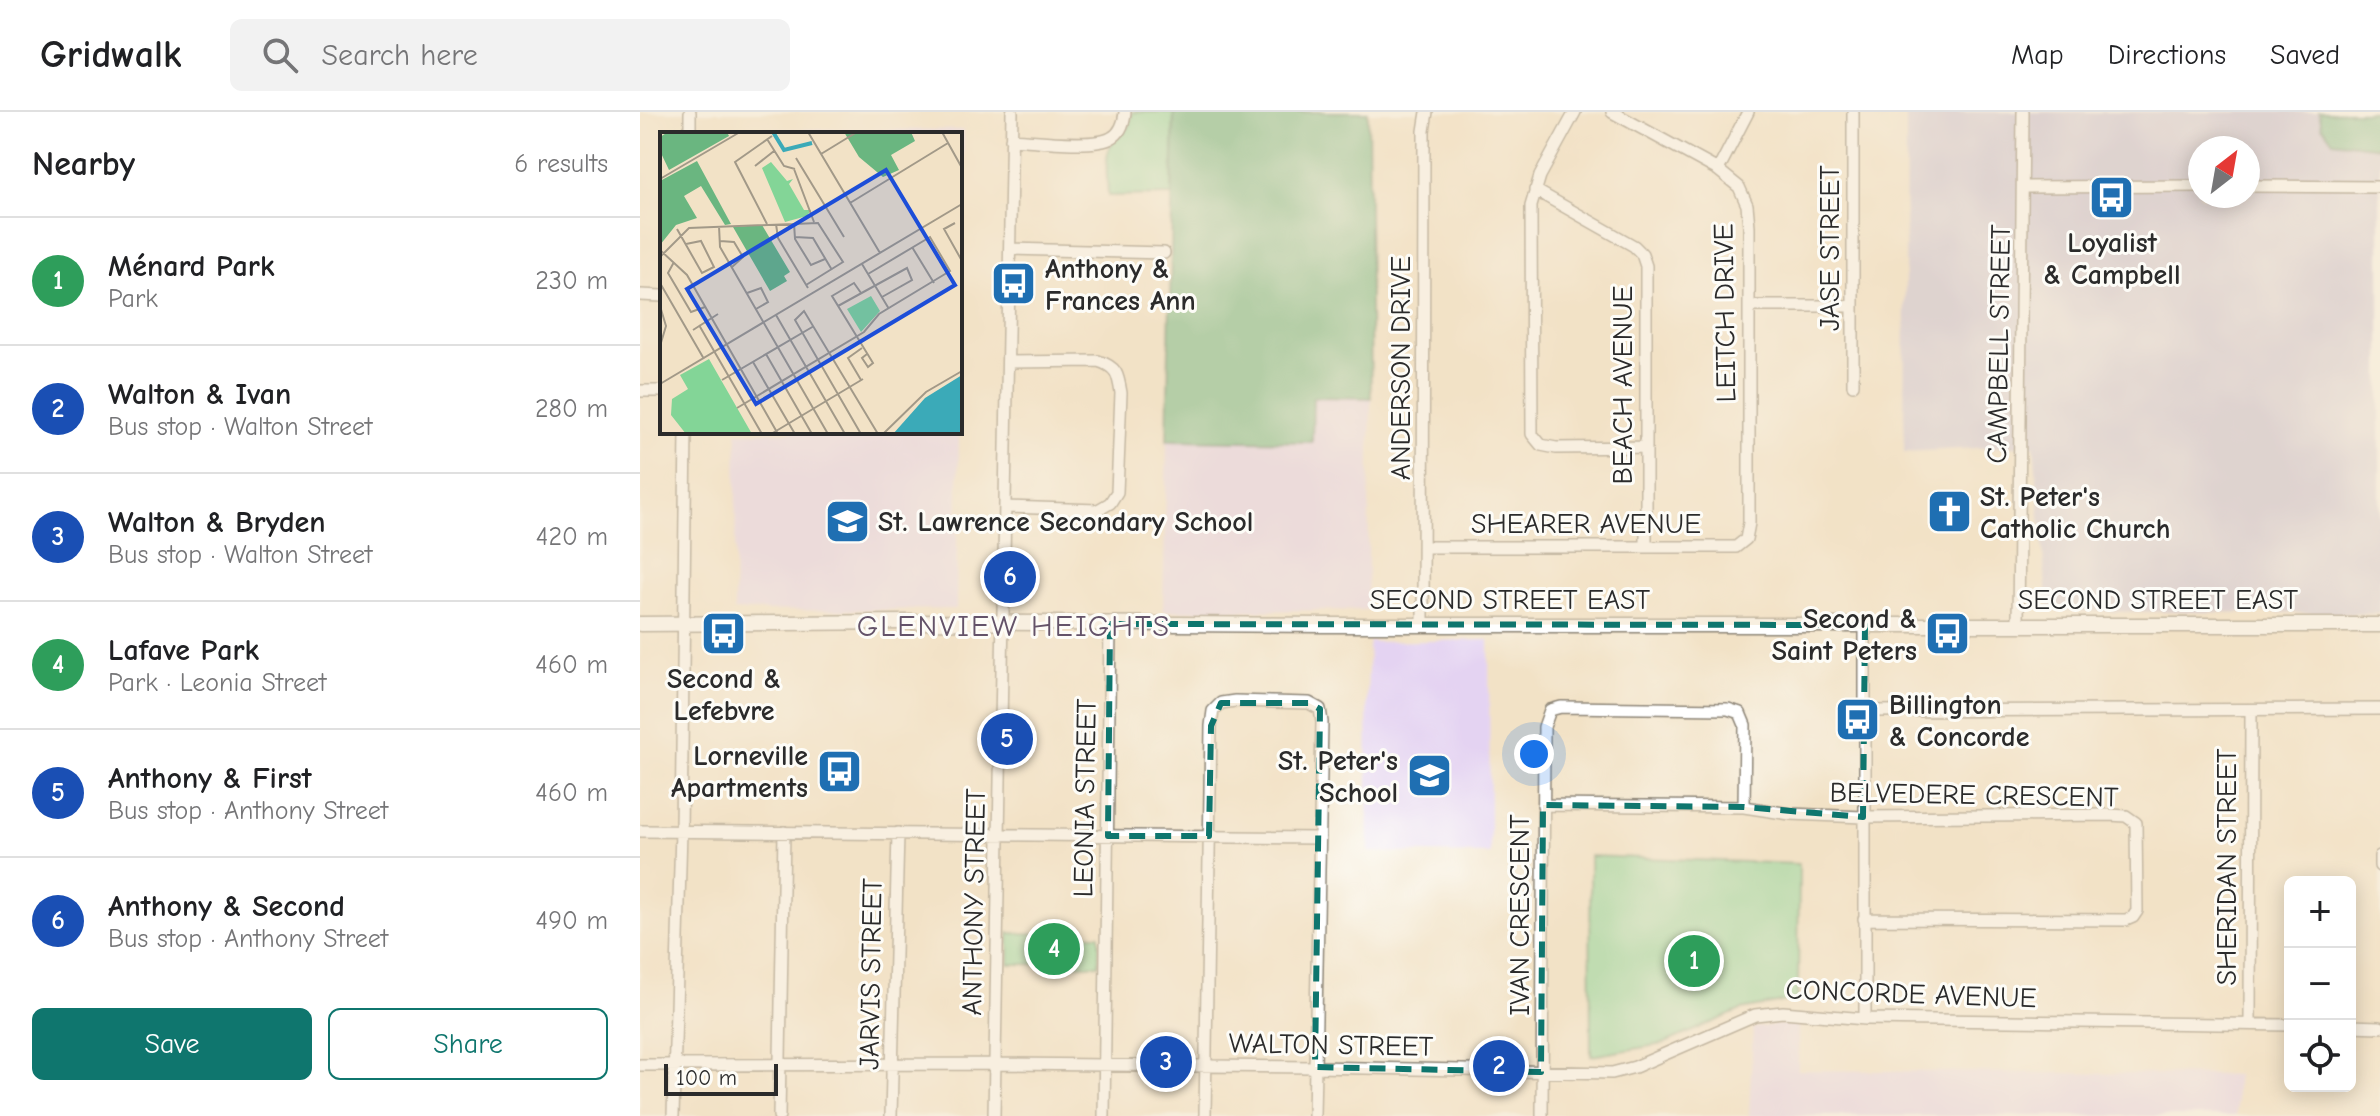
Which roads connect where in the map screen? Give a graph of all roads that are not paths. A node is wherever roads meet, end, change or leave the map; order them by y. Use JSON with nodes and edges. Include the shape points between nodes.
{"nodes":[{"id":1,"x":1012,"y":112,"type":"edge"},
{"id":2,"x":1125,"y":112,"type":"edge"},
{"id":3,"x":1427,"y":112,"type":"edge"},
{"id":4,"x":1575,"y":112,"type":"edge"},
{"id":5,"x":1612,"y":112,"type":"edge"},
{"id":6,"x":1748,"y":112,"type":"edge"},
{"id":7,"x":1853,"y":112,"type":"edge"},
{"id":8,"x":2023,"y":112,"type":"edge"},
{"id":9,"x":1011,"y":139,"type":"junction"},
{"id":10,"x":1718,"y":170,"type":"junction"},
{"id":11,"x":2188,"y":186,"type":"edge"},
{"id":12,"x":2260,"y":186,"type":"edge"},
{"id":13,"x":2023,"y":187,"type":"junction"},
{"id":14,"x":2380,"y":187,"type":"edge"},
{"id":15,"x":1535,"y":190,"type":"junction"},
{"id":16,"x":1010,"y":249,"type":"junction"},
{"id":17,"x":1164,"y":253,"type":"dead end"},
{"id":18,"x":640,"y":295,"type":"edge"},
{"id":19,"x":660,"y":296,"type":"edge"},
{"id":20,"x":1750,"y":306,"type":"junction"},
{"id":21,"x":1852,"y":306,"type":"junction"},
{"id":22,"x":1008,"y":362,"type":"junction"},
{"id":23,"x":1853,"y":385,"type":"dead end"},
{"id":24,"x":686,"y":434,"type":"edge"},
{"id":25,"x":1646,"y":447,"type":"junction"},
{"id":26,"x":1006,"y":507,"type":"junction"},
{"id":27,"x":1746,"y":539,"type":"joint"},
{"id":28,"x":1646,"y":546,"type":"junction"},
{"id":29,"x":1423,"y":547,"type":"junction"},
{"id":30,"x":1001,"y":623,"type":"junction"},
{"id":31,"x":640,"y":624,"type":"edge"},
{"id":32,"x":682,"y":624,"type":"junction"},
{"id":33,"x":1110,"y":624,"type":"junction"},
{"id":34,"x":1423,"y":624,"type":"junction"},
{"id":35,"x":1865,"y":625,"type":"junction"},
{"id":36,"x":2018,"y":625,"type":"junction"},
{"id":37,"x":2380,"y":625,"type":"edge"},
{"id":38,"x":2380,"y":709,"type":"edge"},
{"id":39,"x":1864,"y":711,"type":"junction"},
{"id":40,"x":2251,"y":711,"type":"junction"},
{"id":41,"x":1543,"y":805,"type":"junction"},
{"id":42,"x":1744,"y":807,"type":"junction"},
{"id":43,"x":1863,"y":817,"type":"junction"},
{"id":44,"x":640,"y":831,"type":"edge"},
{"id":45,"x":681,"y":831,"type":"junction"},
{"id":46,"x":784,"y":832,"type":"junction"},
{"id":47,"x":898,"y":833,"type":"junction"},
{"id":48,"x":999,"y":834,"type":"junction"},
{"id":49,"x":1108,"y":836,"type":"junction"},
{"id":50,"x":1209,"y":836,"type":"junction"},
{"id":51,"x":1318,"y":838,"type":"junction"},
{"id":52,"x":2380,"y":856,"type":"edge"},
{"id":53,"x":2380,"y":866,"type":"edge"},
{"id":54,"x":1864,"y":919,"type":"junction"},
{"id":55,"x":1865,"y":1019,"type":"junction"},
{"id":56,"x":2250,"y":1024,"type":"junction"},
{"id":57,"x":2284,"y":1025,"type":"edge"},
{"id":58,"x":2356,"y":1026,"type":"edge"},
{"id":59,"x":2380,"y":1027,"type":"edge"},
{"id":60,"x":892,"y":1064,"type":"junction"},
{"id":61,"x":995,"y":1064,"type":"junction"},
{"id":62,"x":640,"y":1065,"type":"edge"},
{"id":63,"x":674,"y":1065,"type":"junction"},
{"id":64,"x":780,"y":1065,"type":"junction"},
{"id":65,"x":1104,"y":1066,"type":"junction"},
{"id":66,"x":1205,"y":1066,"type":"junction"},
{"id":67,"x":1315,"y":1067,"type":"junction"},
{"id":68,"x":1541,"y":1072,"type":"junction"},
{"id":69,"x":673,"y":1116,"type":"edge"},
{"id":70,"x":779,"y":1116,"type":"edge"},
{"id":71,"x":891,"y":1116,"type":"edge"},
{"id":72,"x":994,"y":1116,"type":"edge"},
{"id":73,"x":1104,"y":1116,"type":"edge"},
{"id":74,"x":1205,"y":1116,"type":"edge"},
{"id":75,"x":1314,"y":1116,"type":"edge"},
{"id":76,"x":1542,"y":1116,"type":"edge"}],
"edges":[{"from":1,"to":9,"type":"street","name":"ANTHONY STREET"},
{"from":2,"to":9,"type":"street","via":[[1122,128],[1111,139],[1095,143]]},
{"from":3,"to":29,"type":"street","name":"ANDERSON DRIVE"},
{"from":4,"to":15,"type":"street"},
{"from":5,"to":10,"type":"street","name":"LEITCH DRIVE"},
{"from":6,"to":10,"type":"street"},
{"from":7,"to":21,"type":"street","name":"JASE STREET"},
{"from":8,"to":13,"type":"street","name":"CAMPBELL STREET"},
{"from":9,"to":16,"type":"street","name":"ANTHONY STREET"},
{"from":10,"to":20,"type":"street","name":"LEITCH DRIVE","via":[[1739,187],[1747,205]]},
{"from":11,"to":13,"type":"street"},
{"from":12,"to":14,"type":"street"},
{"from":13,"to":36,"type":"street","name":"CAMPBELL STREET"},
{"from":15,"to":25,"type":"street","name":"BEACH AVENUE","via":[[1642,254]]},
{"from":15,"to":25,"type":"street","via":[[1532,434],[1541,445],[1556,448]]},
{"from":16,"to":17,"type":"street"},
{"from":16,"to":22,"type":"street","name":"ANTHONY STREET"},
{"from":18,"to":19,"type":"street"},
{"from":20,"to":21,"type":"street"},
{"from":20,"to":27,"type":"street","name":"LEITCH DRIVE"},
{"from":21,"to":23,"type":"street","name":"JASE STREET"},
{"from":22,"to":26,"type":"street","name":"ANTHONY STREET"},
{"from":22,"to":26,"type":"street","via":[[1098,361],[1119,377],[1121,393],[1117,492],[1110,503],[1098,510]]},
{"from":24,"to":32,"type":"street"},
{"from":25,"to":28,"type":"street","name":"BEACH AVENUE"},
{"from":26,"to":30,"type":"street","name":"ANTHONY STREET"},
{"from":27,"to":28,"type":"street","name":"SHEARER AVENUE","via":[[1736,547]]},
{"from":28,"to":29,"type":"street","name":"SHEARER AVENUE"},
{"from":29,"to":34,"type":"street","name":"ANDERSON DRIVE"},
{"from":30,"to":32,"type":"main road","name":"SECOND STREET EAST"},
{"from":30,"to":33,"type":"main road","name":"SECOND STREET EAST"},
{"from":30,"to":48,"type":"street","name":"ANTHONY STREET"},
{"from":31,"to":32,"type":"main road","name":"SECOND STREET EAST"},
{"from":32,"to":45,"type":"street"},
{"from":33,"to":34,"type":"main road","name":"SECOND STREET EAST"},
{"from":33,"to":49,"type":"street","name":"LEONIA STREET"},
{"from":34,"to":35,"type":"main road","name":"SECOND STREET EAST"},
{"from":35,"to":36,"type":"main road","name":"SECOND STREET EAST"},
{"from":35,"to":39,"type":"street"},
{"from":36,"to":37,"type":"main road","name":"SECOND STREET EAST"},
{"from":38,"to":40,"type":"street"},
{"from":39,"to":40,"type":"street"},
{"from":39,"to":43,"type":"street"},
{"from":40,"to":56,"type":"street","name":"SHERIDAN STREET"},
{"from":41,"to":42,"type":"street","name":"BELVEDERE CRESCENT"},
{"from":41,"to":42,"type":"street","name":"IVAN CRESCENT","via":[[1544,727],[1550,710],[1561,707],[1740,713],[1745,725]]},
{"from":41,"to":68,"type":"street","name":"IVAN CRESCENT"},
{"from":42,"to":43,"type":"street","name":"BELVEDERE CRESCENT"},
{"from":43,"to":54,"type":"street"},
{"from":43,"to":54,"type":"street","name":"BELVEDERE CRESCENT","via":[[2126,816],[2136,823],[2137,911],[2126,920]]},
{"from":44,"to":45,"type":"street"},
{"from":45,"to":46,"type":"street"},
{"from":45,"to":63,"type":"street"},
{"from":46,"to":47,"type":"street"},
{"from":46,"to":64,"type":"street"},
{"from":47,"to":48,"type":"street"},
{"from":47,"to":60,"type":"street","name":"JARVIS STREET"},
{"from":48,"to":49,"type":"street"},
{"from":48,"to":61,"type":"street","name":"ANTHONY STREET"},
{"from":49,"to":50,"type":"street"},
{"from":49,"to":65,"type":"street","name":"LEONIA STREET"},
{"from":50,"to":51,"type":"street"},
{"from":50,"to":51,"type":"street","via":[[1213,711],[1221,703],[1250,701],[1309,703],[1320,709]]},
{"from":50,"to":66,"type":"street"},
{"from":51,"to":67,"type":"street"},
{"from":52,"to":53,"type":"street"},
{"from":54,"to":55,"type":"street"},
{"from":55,"to":56,"type":"street","name":"CONCORDE AVENUE"},
{"from":55,"to":68,"type":"street","name":"CONCORDE AVENUE","via":[[1783,1012],[1755,1015],[1635,1067],[1612,1073]]},
{"from":56,"to":57,"type":"street","name":"CONCORDE AVENUE"},
{"from":58,"to":59,"type":"street"},
{"from":60,"to":61,"type":"street","name":"WALTON STREET"},
{"from":60,"to":64,"type":"street","name":"WALTON STREET"},
{"from":60,"to":71,"type":"street","name":"JARVIS STREET"},
{"from":61,"to":65,"type":"street","name":"WALTON STREET"},
{"from":61,"to":72,"type":"street","name":"ANTHONY STREET"},
{"from":62,"to":63,"type":"street","name":"WALTON STREET"},
{"from":63,"to":64,"type":"street","name":"WALTON STREET"},
{"from":63,"to":69,"type":"street"},
{"from":64,"to":70,"type":"street"},
{"from":65,"to":66,"type":"street","name":"WALTON STREET"},
{"from":65,"to":73,"type":"street","name":"LEONIA STREET"},
{"from":66,"to":67,"type":"street","name":"WALTON STREET"},
{"from":66,"to":74,"type":"street"},
{"from":67,"to":68,"type":"street","name":"WALTON STREET"},
{"from":67,"to":75,"type":"street"},
{"from":68,"to":76,"type":"street","name":"IVAN CRESCENT"}]}
